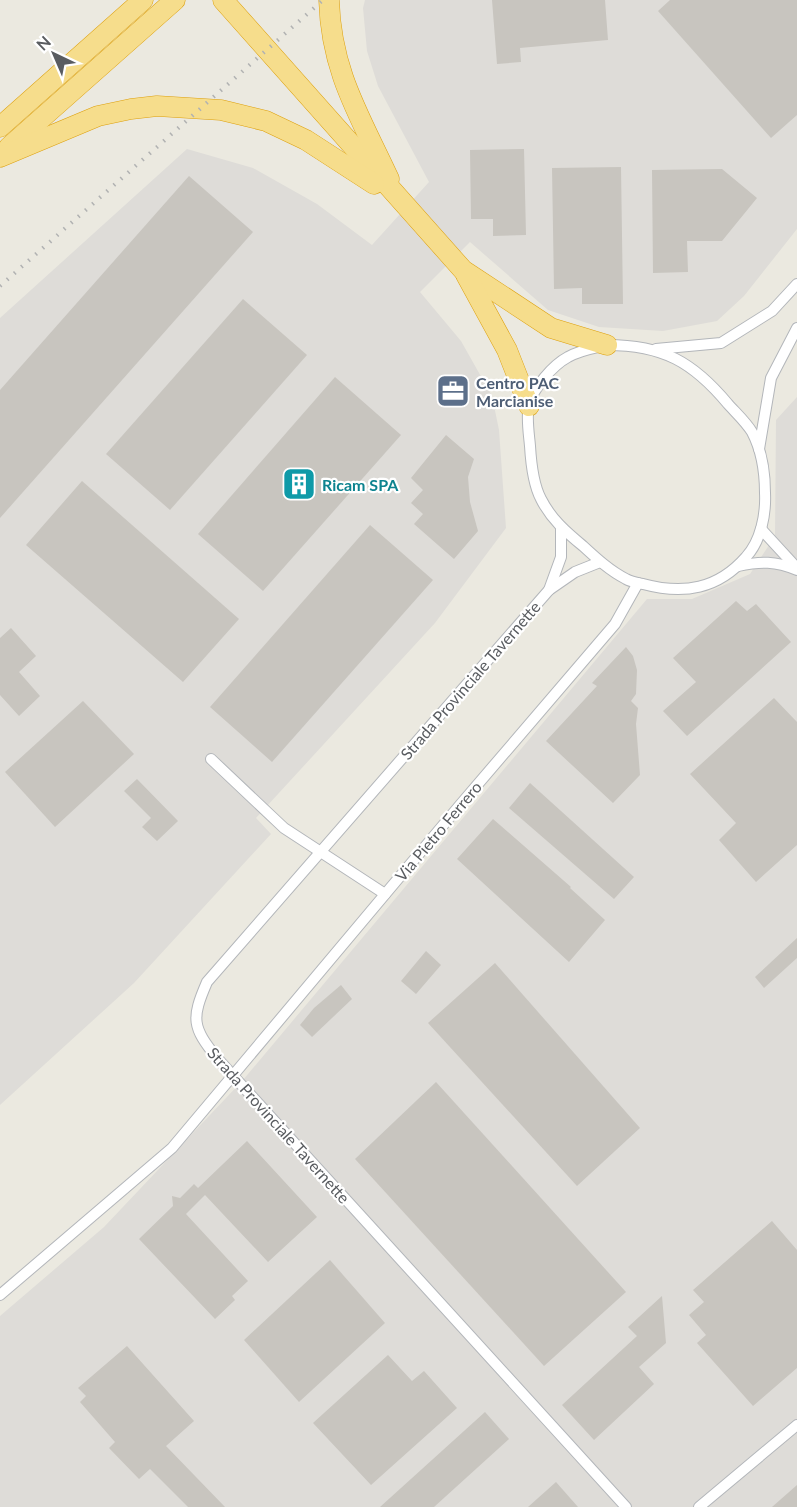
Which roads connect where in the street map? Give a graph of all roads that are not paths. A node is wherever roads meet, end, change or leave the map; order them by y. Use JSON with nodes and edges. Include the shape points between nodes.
{"nodes":[{"id":1,"x":143,"y":0,"type":"edge"},
{"id":2,"x":175,"y":0,"type":"edge"},
{"id":3,"x":329,"y":0,"type":"edge"},
{"id":4,"x":226,"y":4,"type":"edge"},
{"id":5,"x":0,"y":127,"type":"edge"},
{"id":6,"x":0,"y":156,"type":"edge"},
{"id":7,"x":399,"y":201,"type":"junction"},
{"id":8,"x":463,"y":270,"type":"junction"},
{"id":9,"x":797,"y":284,"type":"edge"},
{"id":10,"x":797,"y":328,"type":"edge"},
{"id":11,"x":607,"y":345,"type":"junction"},
{"id":12,"x":653,"y":349,"type":"junction"},
{"id":13,"x":529,"y":406,"type":"junction"},
{"id":14,"x":759,"y":449,"type":"junction"},
{"id":15,"x":561,"y":528,"type":"junction"},
{"id":16,"x":761,"y":529,"type":"junction"},
{"id":17,"x":600,"y":562,"type":"junction"},
{"id":18,"x":738,"y":566,"type":"junction"},
{"id":19,"x":797,"y":569,"type":"edge"},
{"id":20,"x":638,"y":583,"type":"junction"},
{"id":21,"x":549,"y":590,"type":"junction"},
{"id":22,"x":211,"y":759,"type":"dead end"},
{"id":23,"x":321,"y":851,"type":"junction"},
{"id":24,"x":385,"y":894,"type":"junction"},
{"id":25,"x":233,"y":1076,"type":"junction"},
{"id":26,"x":0,"y":1295,"type":"edge"},
{"id":27,"x":797,"y":1425,"type":"edge"},
{"id":28,"x":626,"y":1507,"type":"edge"},
{"id":29,"x":699,"y":1507,"type":"edge"}],
"edges":[{"from":1,"to":5,"type":"highway"},
{"from":2,"to":6,"type":"highway"},
{"from":3,"to":7,"type":"highway","via":[[333,44],[345,87]]},
{"from":4,"to":7,"type":"highway"},
{"from":6,"to":7,"type":"highway","via":[[98,116],[131,109],[158,106],[221,110],[266,121],[306,140]]},
{"from":7,"to":8,"type":"highway"},
{"from":8,"to":11,"type":"highway","via":[[551,328]]},
{"from":8,"to":13,"type":"highway","via":[[507,350]]},
{"from":9,"to":12,"type":"street","via":[[772,311],[721,343]]},
{"from":10,"to":14,"type":"street","via":[[771,378]]},
{"from":11,"to":12,"type":"street"},
{"from":11,"to":13,"type":"street","via":[[567,357],[538,384]]},
{"from":12,"to":14,"type":"street","via":[[698,371],[751,431]]},
{"from":13,"to":15,"type":"street","via":[[531,462],[539,497]]},
{"from":14,"to":16,"type":"street","via":[[765,471],[766,507]]},
{"from":15,"to":17,"type":"street"},
{"from":15,"to":21,"type":"street","name":"Strada Provinciale Tavernette","via":[[561,557]]},
{"from":16,"to":18,"type":"street","via":[[750,554]]},
{"from":16,"to":19,"type":"street"},
{"from":17,"to":20,"type":"street"},
{"from":17,"to":21,"type":"street","name":"Strada Provinciale Tavernette","via":[[575,572]]},
{"from":18,"to":19,"type":"street","via":[[768,561]]},
{"from":18,"to":20,"type":"street","via":[[732,573],[707,584],[680,591]]},
{"from":20,"to":24,"type":"street","name":"Via Pietro Ferrero","via":[[615,624]]},
{"from":21,"to":23,"type":"street","name":"Strada Provinciale Tavernette"},
{"from":22,"to":23,"type":"street","via":[[284,828]]},
{"from":23,"to":24,"type":"street"},
{"from":23,"to":25,"type":"street","name":"Strada Provinciale Tavernette","via":[[207,982],[200,998],[196,1019],[202,1039]]},
{"from":24,"to":25,"type":"street","name":"Via Pietro Ferrero"},
{"from":25,"to":26,"type":"street","name":"Via Pietro Ferrero","via":[[172,1148]]},
{"from":25,"to":28,"type":"street","name":"Strada Provinciale Tavernette"},
{"from":27,"to":29,"type":"street"}]}
